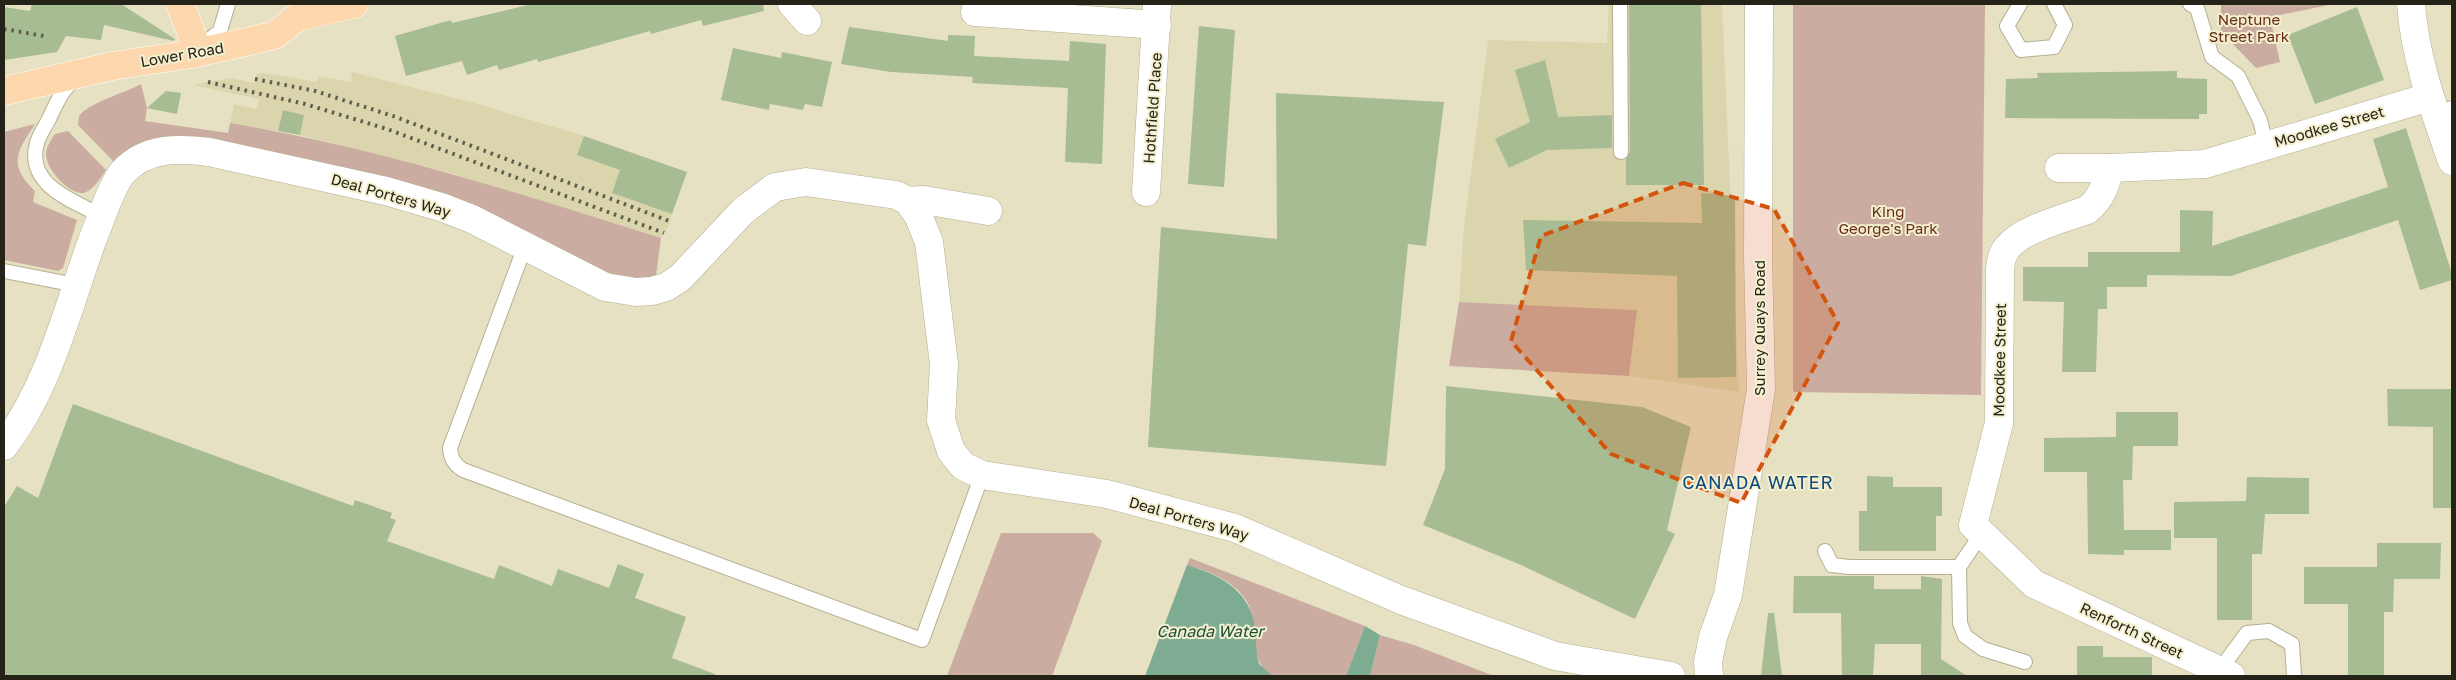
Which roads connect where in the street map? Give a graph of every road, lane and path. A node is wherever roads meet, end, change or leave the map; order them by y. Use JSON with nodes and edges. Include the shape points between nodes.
{"nodes":[{"id":1,"x":180,"y":4,"type":"edge"},
{"id":2,"x":228,"y":4,"type":"edge"},
{"id":3,"x":354,"y":4,"type":"edge"},
{"id":4,"x":1620,"y":4,"type":"edge"},
{"id":5,"x":1759,"y":4,"type":"edge"},
{"id":6,"x":2020,"y":4,"type":"edge"},
{"id":7,"x":2054,"y":4,"type":"edge"},
{"id":8,"x":2190,"y":4,"type":"edge"},
{"id":9,"x":2411,"y":4,"type":"edge"},
{"id":10,"x":289,"y":10,"type":"edge"},
{"id":11,"x":975,"y":12,"type":"dead end"},
{"id":12,"x":1157,"y":14,"type":"edge"},
{"id":13,"x":192,"y":54,"type":"junction"},
{"id":14,"x":88,"y":71,"type":"junction"},
{"id":15,"x":4,"y":91,"type":"edge"},
{"id":16,"x":2439,"y":107,"type":"edge"},
{"id":17,"x":2266,"y":145,"type":"junction"},
{"id":18,"x":1621,"y":152,"type":"dead end"},
{"id":19,"x":2452,"y":161,"type":"edge"},
{"id":20,"x":2059,"y":168,"type":"dead end"},
{"id":21,"x":2110,"y":168,"type":"junction"},
{"id":22,"x":1146,"y":192,"type":"dead end"},
{"id":23,"x":908,"y":201,"type":"junction"},
{"id":24,"x":988,"y":212,"type":"dead end"},
{"id":25,"x":102,"y":216,"type":"junction"},
{"id":26,"x":524,"y":246,"type":"junction"},
{"id":27,"x":4,"y":270,"type":"edge"},
{"id":28,"x":76,"y":285,"type":"junction"},
{"id":29,"x":4,"y":446,"type":"edge"},
{"id":30,"x":982,"y":475,"type":"junction"},
{"id":31,"x":1982,"y":533,"type":"junction"},
{"id":32,"x":1825,"y":551,"type":"dead end"},
{"id":33,"x":1959,"y":567,"type":"junction"},
{"id":34,"x":2034,"y":584,"type":"joint"},
{"id":35,"x":2025,"y":662,"type":"dead end"},
{"id":36,"x":2225,"y":674,"type":"edge"},
{"id":37,"x":1671,"y":676,"type":"edge"},
{"id":38,"x":1708,"y":676,"type":"edge"},
{"id":39,"x":2294,"y":676,"type":"edge"}],
"edges":[{"from":1,"to":13,"type":"main road","via":[[193,38]]},
{"from":2,"to":13,"type":"lane","name":"Lower Road","via":[[222,26]]},
{"from":3,"to":10,"type":"main road","name":"Lower Road"},
{"from":4,"to":18,"type":"lane"},
{"from":5,"to":38,"type":"street","name":"Surrey Quays Road","via":[[1761,389],[1728,595],[1713,637]]},
{"from":6,"to":7,"type":"lane","via":[[2007,26],[2021,50],[2054,47],[2065,25]]},
{"from":8,"to":17,"type":"lane","via":[[2196,8],[2212,57],[2238,76],[2260,120]]},
{"from":9,"to":16,"type":"street"},
{"from":10,"to":13,"type":"main road","name":"Lower Road","via":[[275,35]]},
{"from":11,"to":12,"type":"street","name":"Hothfield Place"},
{"from":12,"to":22,"type":"street","name":"Hothfield Place"},
{"from":13,"to":14,"type":"main road","name":"Lower Road"},
{"from":14,"to":15,"type":"main road","name":"Lower Road"},
{"from":14,"to":25,"type":"lane","via":[[74,79],[55,104],[37,143],[37,168],[53,190]]},
{"from":16,"to":17,"type":"street","name":"Moodkee Street"},
{"from":16,"to":19,"type":"street"},
{"from":17,"to":21,"type":"street","name":"Moodkee Street","via":[[2205,164]]},
{"from":20,"to":21,"type":"street","name":"Moodkee Street"},
{"from":21,"to":31,"type":"street","name":"Moodkee Street","via":[[2103,193],[2096,203],[2020,236],[2002,255],[1999,423],[1973,525]]},
{"from":23,"to":24,"type":"street","name":"Deal Porters Way","via":[[924,200]]},
{"from":23,"to":26,"type":"street","name":"Deal Porters Way","via":[[866,190],[806,182],[775,187],[743,211],[680,278],[652,292],[605,286]]},
{"from":23,"to":30,"type":"street","name":"Deal Porters Way","via":[[929,242],[944,364],[940,420],[951,451],[963,466]]},
{"from":25,"to":26,"type":"street","name":"Deal Porters Way","via":[[128,167],[152,153],[182,149],[209,152],[386,191],[472,219]]},
{"from":25,"to":28,"type":"street","name":"Deal Porters Way"},
{"from":26,"to":30,"type":"lane","via":[[450,448],[450,456],[463,470],[922,640]]},
{"from":27,"to":28,"type":"lane"},
{"from":28,"to":29,"type":"street","name":"Deal Porters Way","via":[[31,406]]},
{"from":30,"to":37,"type":"street","name":"Deal Porters Way","via":[[1107,494],[1235,528],[1400,600],[1556,656]]},
{"from":31,"to":33,"type":"lane"},
{"from":31,"to":34,"type":"street","name":"Moodkee Street"},
{"from":32,"to":33,"type":"lane","via":[[1832,564],[1849,567]]},
{"from":33,"to":35,"type":"lane","via":[[1960,623],[1966,636],[1983,649]]},
{"from":34,"to":36,"type":"street","name":"Renforth Street"},
{"from":36,"to":39,"type":"lane","via":[[2247,632],[2269,631],[2292,644]]}]}
